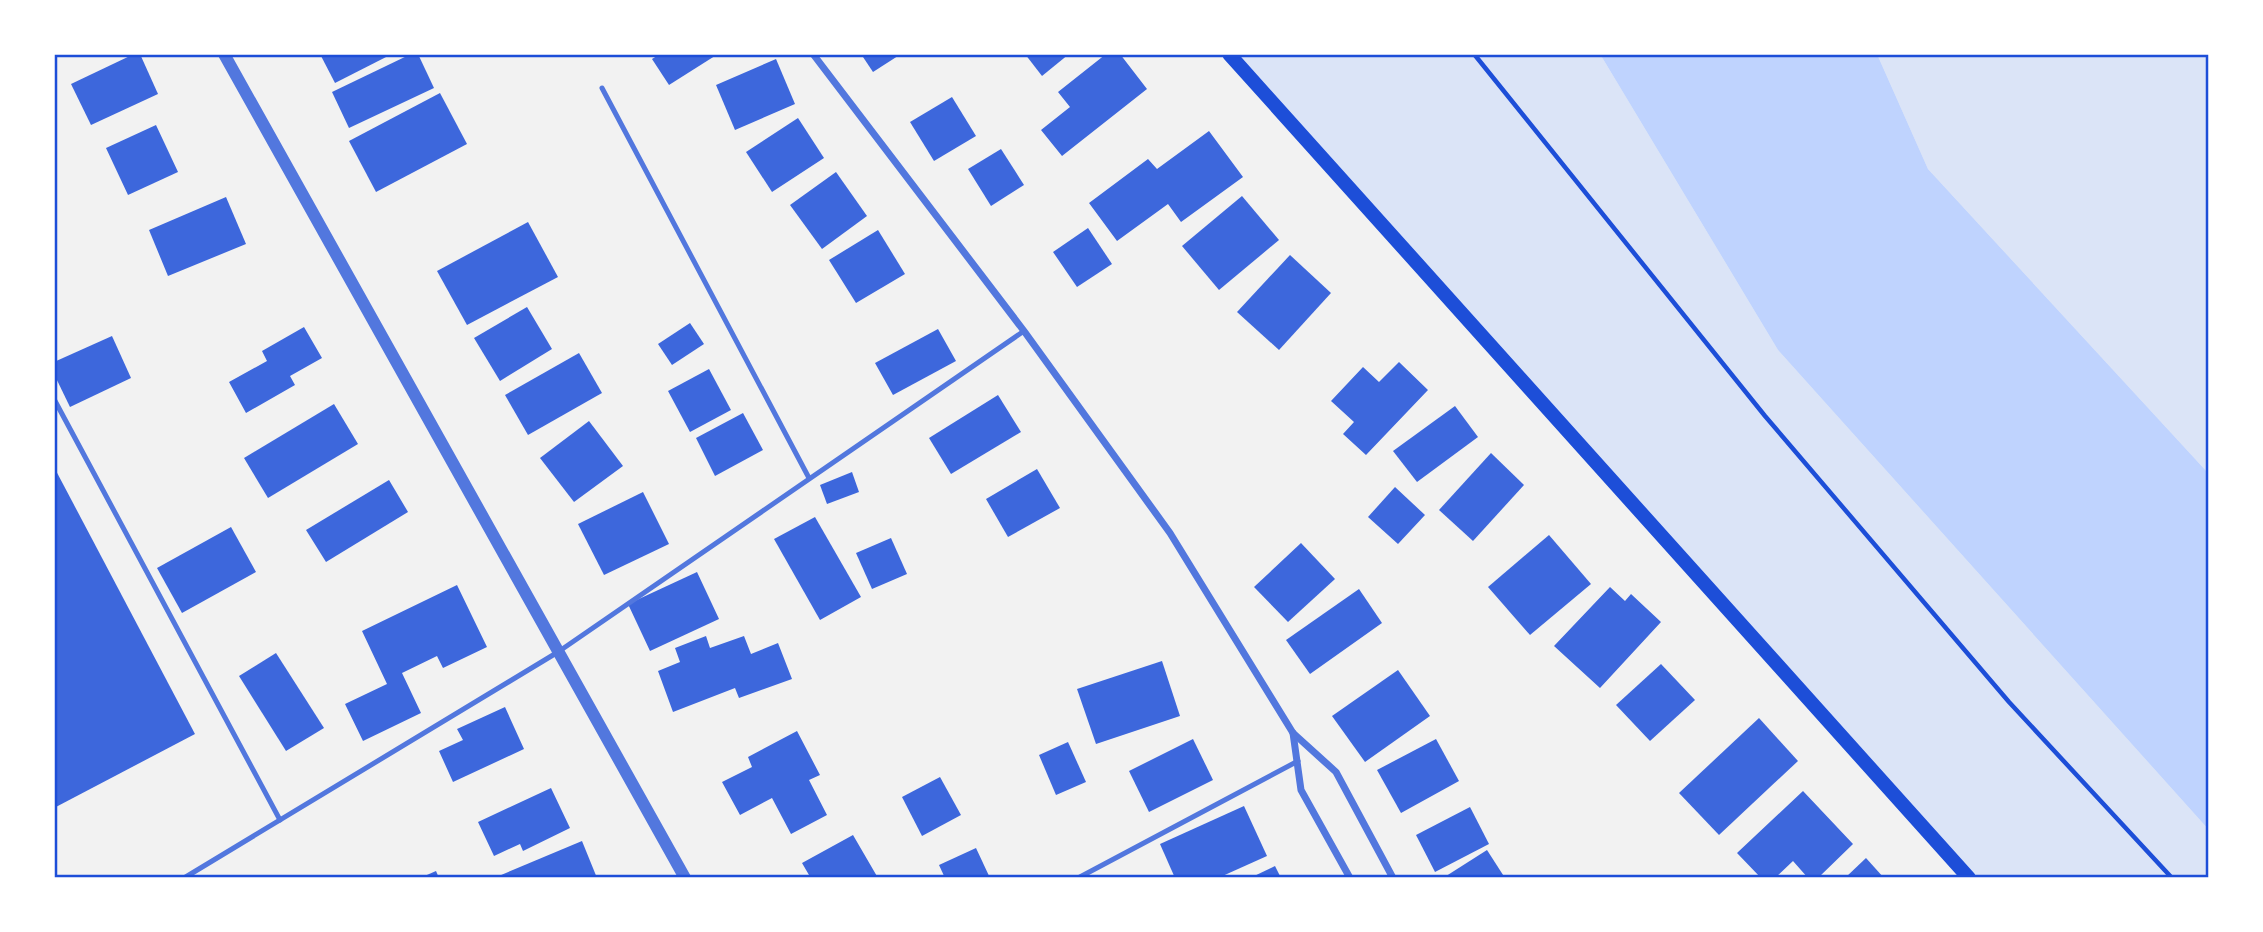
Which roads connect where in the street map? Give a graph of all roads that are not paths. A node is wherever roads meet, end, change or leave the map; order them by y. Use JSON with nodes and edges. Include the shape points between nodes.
{"nodes":[{"id":1,"x":225,"y":54,"type":"edge"},
{"id":2,"x":813,"y":54,"type":"edge"},
{"id":3,"x":1229,"y":54,"type":"edge"},
{"id":4,"x":602,"y":88,"type":"dead end"},
{"id":5,"x":1024,"y":331,"type":"junction"},
{"id":6,"x":54,"y":399,"type":"edge"},
{"id":7,"x":809,"y":478,"type":"junction"},
{"id":8,"x":558,"y":652,"type":"junction"},
{"id":9,"x":1293,"y":733,"type":"junction"},
{"id":10,"x":1298,"y":761,"type":"junction"},
{"id":11,"x":280,"y":820,"type":"junction"},
{"id":12,"x":184,"y":878,"type":"edge"},
{"id":13,"x":685,"y":878,"type":"edge"},
{"id":14,"x":1078,"y":878,"type":"edge"},
{"id":15,"x":1350,"y":878,"type":"edge"},
{"id":16,"x":1393,"y":878,"type":"edge"},
{"id":17,"x":1969,"y":878,"type":"edge"}],
"edges":[{"from":1,"to":8,"type":"street"},
{"from":2,"to":5,"type":"street"},
{"from":3,"to":17,"type":"main road"},
{"from":4,"to":7,"type":"lane"},
{"from":5,"to":7,"type":"lane"},
{"from":5,"to":9,"type":"street","via":[[1170,533]]},
{"from":6,"to":11,"type":"lane"},
{"from":7,"to":8,"type":"lane"},
{"from":8,"to":11,"type":"lane"},
{"from":8,"to":13,"type":"street"},
{"from":9,"to":10,"type":"street"},
{"from":9,"to":16,"type":"street","via":[[1336,772]]},
{"from":10,"to":14,"type":"lane"},
{"from":10,"to":15,"type":"street","via":[[1301,790]]},
{"from":11,"to":12,"type":"lane"}]}
